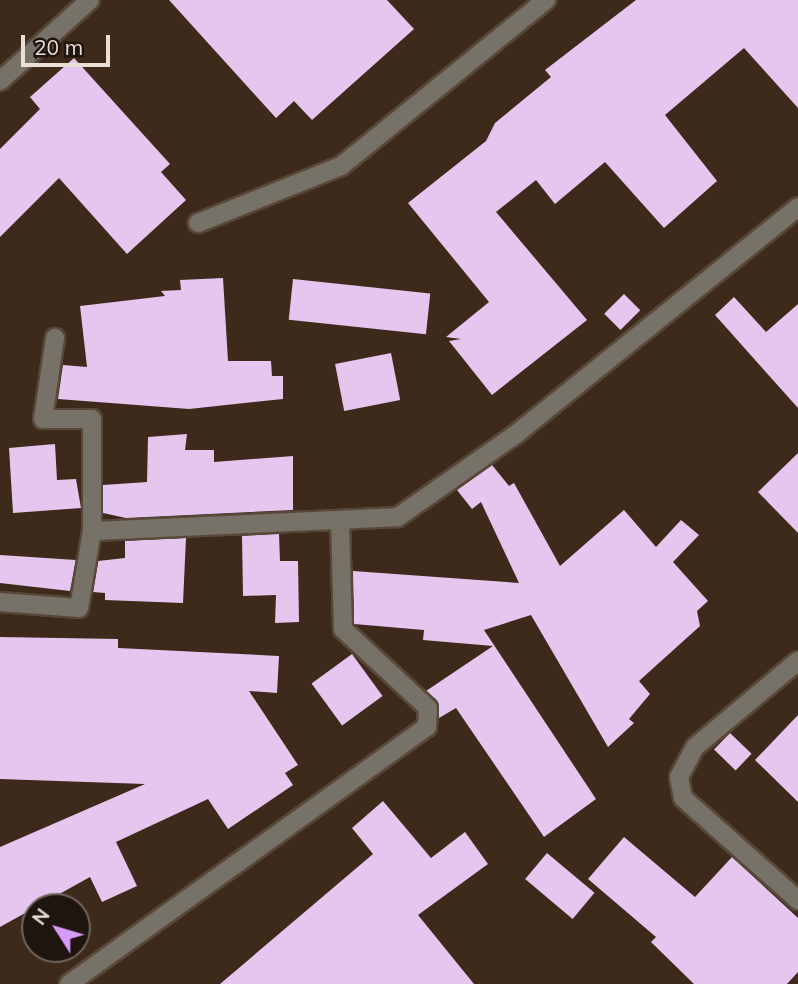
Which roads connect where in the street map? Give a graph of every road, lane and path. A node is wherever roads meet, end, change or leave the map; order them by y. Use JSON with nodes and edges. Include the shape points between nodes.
{"nodes":[{"id":1,"x":90,"y":0,"type":"edge"},
{"id":2,"x":546,"y":0,"type":"edge"},
{"id":3,"x":0,"y":81,"type":"edge"},
{"id":4,"x":798,"y":207,"type":"edge"},
{"id":5,"x":198,"y":223,"type":"dead end"},
{"id":6,"x":55,"y":338,"type":"dead end"},
{"id":7,"x":340,"y":523,"type":"junction"},
{"id":8,"x":92,"y":530,"type":"junction"},
{"id":9,"x":0,"y":602,"type":"edge"},
{"id":10,"x":798,"y":660,"type":"edge"},
{"id":11,"x":798,"y":900,"type":"edge"},
{"id":12,"x":69,"y":984,"type":"edge"}],
"edges":[{"from":1,"to":3,"type":"street"},
{"from":2,"to":5,"type":"street","via":[[341,166]]},
{"from":4,"to":7,"type":"street","via":[[446,486],[398,517]]},
{"from":6,"to":8,"type":"street","via":[[43,419],[92,419]]},
{"from":7,"to":8,"type":"street"},
{"from":7,"to":12,"type":"street","via":[[343,629],[428,708],[427,727]]},
{"from":8,"to":9,"type":"street","via":[[79,608]]},
{"from":10,"to":11,"type":"street","via":[[690,752],[679,777],[683,798]]}]}
